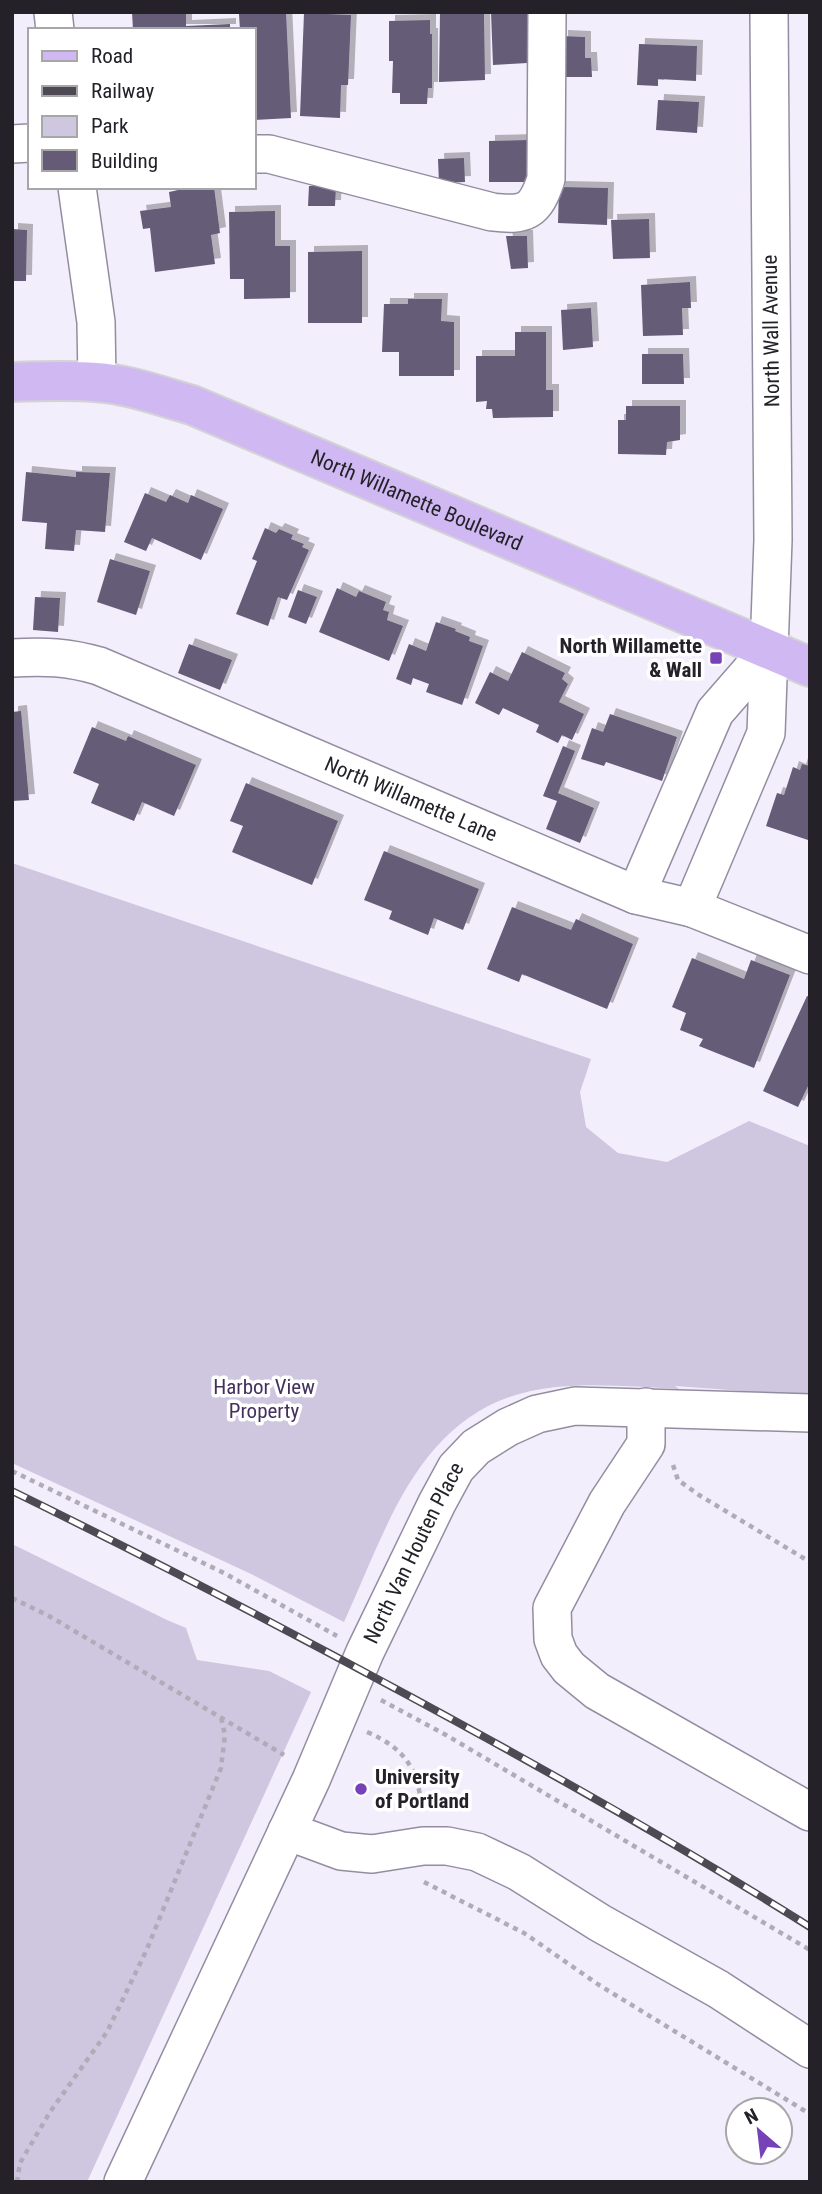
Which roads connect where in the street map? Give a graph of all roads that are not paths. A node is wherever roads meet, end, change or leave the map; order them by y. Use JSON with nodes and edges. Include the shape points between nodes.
{"nodes":[{"id":1,"x":547,"y":12,"type":"edge"},
{"id":2,"x":769,"y":12,"type":"edge"},
{"id":3,"x":256,"y":154,"type":"edge"},
{"id":4,"x":78,"y":189,"type":"edge"},
{"id":5,"x":12,"y":382,"type":"edge"},
{"id":6,"x":97,"y":382,"type":"junction"},
{"id":7,"x":769,"y":650,"type":"junction"},
{"id":8,"x":12,"y":658,"type":"edge"},
{"id":9,"x":810,"y":667,"type":"edge"},
{"id":10,"x":636,"y":895,"type":"junction"},
{"id":11,"x":692,"y":908,"type":"junction"},
{"id":12,"x":810,"y":955,"type":"edge"},
{"id":13,"x":660,"y":1408,"type":"junction"},
{"id":14,"x":810,"y":1413,"type":"edge"},
{"id":15,"x":810,"y":1812,"type":"edge"},
{"id":16,"x":287,"y":1831,"type":"junction"},
{"id":17,"x":810,"y":2049,"type":"edge"},
{"id":18,"x":123,"y":2182,"type":"edge"}],
"edges":[{"from":1,"to":3,"type":"street","via":[[546,179],[539,200],[529,210],[492,212]]},
{"from":2,"to":7,"type":"street","name":"North Wall Avenue","via":[[773,540]]},
{"from":4,"to":6,"type":"street","via":[[96,322]]},
{"from":5,"to":6,"type":"main road","name":"North Willamette Boulevard"},
{"from":6,"to":7,"type":"main road","name":"North Willamette Boulevard","via":[[192,405]]},
{"from":7,"to":9,"type":"main road","name":"North Willamette Boulevard"},
{"from":7,"to":10,"type":"street","via":[[715,712]]},
{"from":7,"to":11,"type":"street","name":"North Wall Avenue","via":[[766,733]]},
{"from":8,"to":10,"type":"street","name":"North Willamette Lane","via":[[69,658],[99,666]]},
{"from":10,"to":11,"type":"street","name":"North Willamette Lane"},
{"from":11,"to":12,"type":"street","name":"North Willamette Lane"},
{"from":13,"to":14,"type":"street","name":"North Van Houten Place"},
{"from":13,"to":15,"type":"street","via":[[646,1444],[607,1503],[552,1608],[553,1639],[569,1668],[597,1691]]},
{"from":13,"to":16,"type":"street","name":"North Van Houten Place","via":[[575,1406],[537,1414],[476,1447],[456,1468],[358,1668]]},
{"from":16,"to":17,"type":"street","via":[[341,1852],[372,1854],[423,1846],[477,1852],[718,1989]]},
{"from":16,"to":18,"type":"street","name":"North Van Houten Place"}]}
